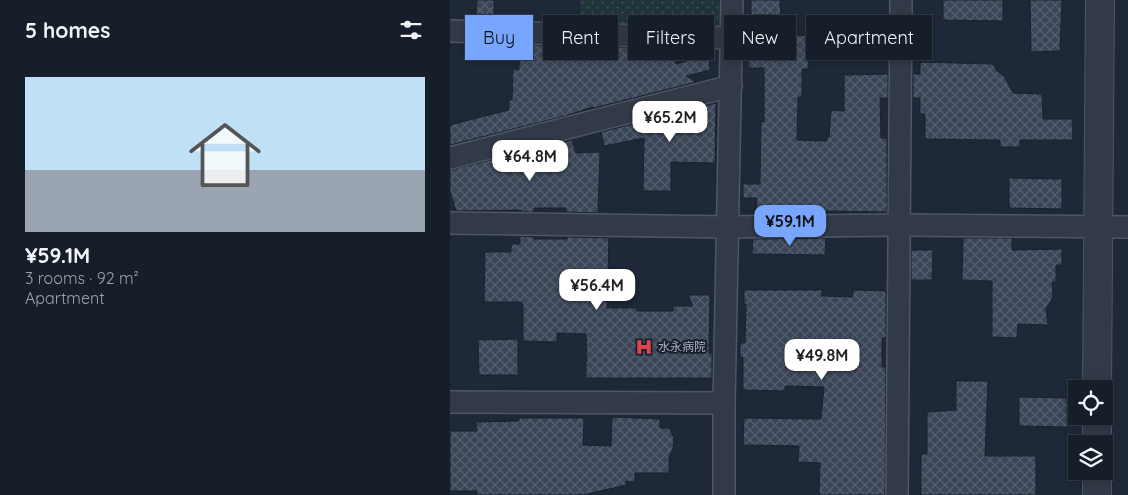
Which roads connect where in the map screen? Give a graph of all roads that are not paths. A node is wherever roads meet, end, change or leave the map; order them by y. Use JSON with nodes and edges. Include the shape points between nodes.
{"nodes":[{"id":1,"x":732,"y":0,"type":"edge"},
{"id":2,"x":902,"y":0,"type":"edge"},
{"id":3,"x":1100,"y":0,"type":"edge"},
{"id":4,"x":732,"y":15,"type":"edge"},
{"id":5,"x":450,"y":31,"type":"edge"},
{"id":6,"x":724,"y":38,"type":"edge"},
{"id":7,"x":731,"y":60,"type":"edge"},
{"id":8,"x":730,"y":86,"type":"junction"},
{"id":9,"x":450,"y":158,"type":"edge"},
{"id":10,"x":450,"y":223,"type":"edge"},
{"id":11,"x":899,"y":225,"type":"junction"},
{"id":12,"x":729,"y":227,"type":"junction"},
{"id":13,"x":1128,"y":227,"type":"edge"},
{"id":14,"x":1097,"y":228,"type":"junction"},
{"id":15,"x":1097,"y":380,"type":"edge"},
{"id":16,"x":450,"y":402,"type":"edge"},
{"id":17,"x":724,"y":403,"type":"junction"},
{"id":18,"x":1097,"y":480,"type":"edge"},
{"id":19,"x":724,"y":495,"type":"edge"},
{"id":20,"x":897,"y":495,"type":"edge"},
{"id":21,"x":1097,"y":495,"type":"edge"}],
"edges":[{"from":1,"to":4,"type":"street"},
{"from":2,"to":11,"type":"street"},
{"from":3,"to":14,"type":"street"},
{"from":5,"to":6,"type":"street"},
{"from":7,"to":8,"type":"street"},
{"from":8,"to":9,"type":"street"},
{"from":8,"to":12,"type":"street"},
{"from":10,"to":12,"type":"street"},
{"from":11,"to":12,"type":"street"},
{"from":11,"to":14,"type":"street"},
{"from":11,"to":20,"type":"street"},
{"from":12,"to":17,"type":"street"},
{"from":13,"to":14,"type":"street"},
{"from":14,"to":15,"type":"street"},
{"from":16,"to":17,"type":"street"},
{"from":17,"to":19,"type":"street"},
{"from":18,"to":21,"type":"street"}]}
